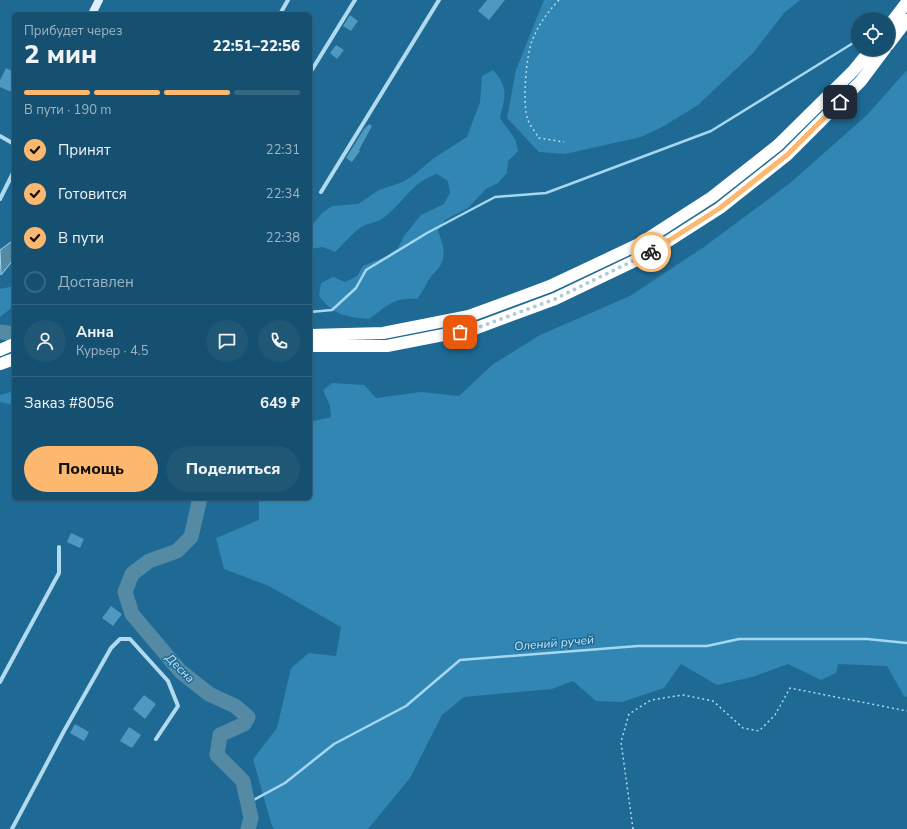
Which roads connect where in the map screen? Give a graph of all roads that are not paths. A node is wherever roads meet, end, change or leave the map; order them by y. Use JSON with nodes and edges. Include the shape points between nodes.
{"nodes":[{"id":1,"x":99,"y":0,"type":"edge"},
{"id":2,"x":288,"y":0,"type":"edge"},
{"id":3,"x":355,"y":0,"type":"edge"},
{"id":4,"x":439,"y":0,"type":"edge"},
{"id":5,"x":907,"y":2,"type":"edge"},
{"id":6,"x":93,"y":12,"type":"edge"},
{"id":7,"x":281,"y":12,"type":"edge"},
{"id":8,"x":895,"y":17,"type":"edge"},
{"id":9,"x":907,"y":20,"type":"edge"},
{"id":10,"x":895,"y":36,"type":"edge"},
{"id":11,"x":865,"y":56,"type":"edge"},
{"id":12,"x":880,"y":56,"type":"edge"},
{"id":13,"x":312,"y":70,"type":"edge"},
{"id":14,"x":0,"y":136,"type":"edge"},
{"id":15,"x":12,"y":143,"type":"edge"},
{"id":16,"x":12,"y":175,"type":"edge"},
{"id":17,"x":321,"y":192,"type":"dead end"},
{"id":18,"x":0,"y":199,"type":"edge"},
{"id":19,"x":312,"y":335,"type":"edge"},
{"id":20,"x":12,"y":345,"type":"edge"},
{"id":21,"x":312,"y":346,"type":"edge"},
{"id":22,"x":0,"y":350,"type":"edge"},
{"id":23,"x":12,"y":359,"type":"edge"},
{"id":24,"x":0,"y":364,"type":"edge"},
{"id":25,"x":59,"y":547,"type":"dead end"},
{"id":26,"x":0,"y":682,"type":"edge"},
{"id":27,"x":156,"y":739,"type":"dead end"},
{"id":28,"x":12,"y":829,"type":"edge"}],
"edges":[{"from":1,"to":6,"type":"street"},
{"from":2,"to":7,"type":"street"},
{"from":3,"to":13,"type":"street"},
{"from":4,"to":17,"type":"street"},
{"from":5,"to":8,"type":"highway"},
{"from":9,"to":10,"type":"highway"},
{"from":11,"to":19,"type":"highway","via":[[853,71],[778,145],[712,197],[639,244],[550,286],[469,316],[383,333]]},
{"from":12,"to":21,"type":"highway","via":[[861,80],[787,155],[720,208],[645,256],[555,299],[474,329],[387,346]]},
{"from":14,"to":15,"type":"street"},
{"from":16,"to":18,"type":"street"},
{"from":20,"to":22,"type":"highway"},
{"from":23,"to":24,"type":"highway"},
{"from":25,"to":26,"type":"street","via":[[60,573]]},
{"from":27,"to":28,"type":"street","via":[[178,706],[168,681],[130,639],[120,639],[111,648]]}]}
